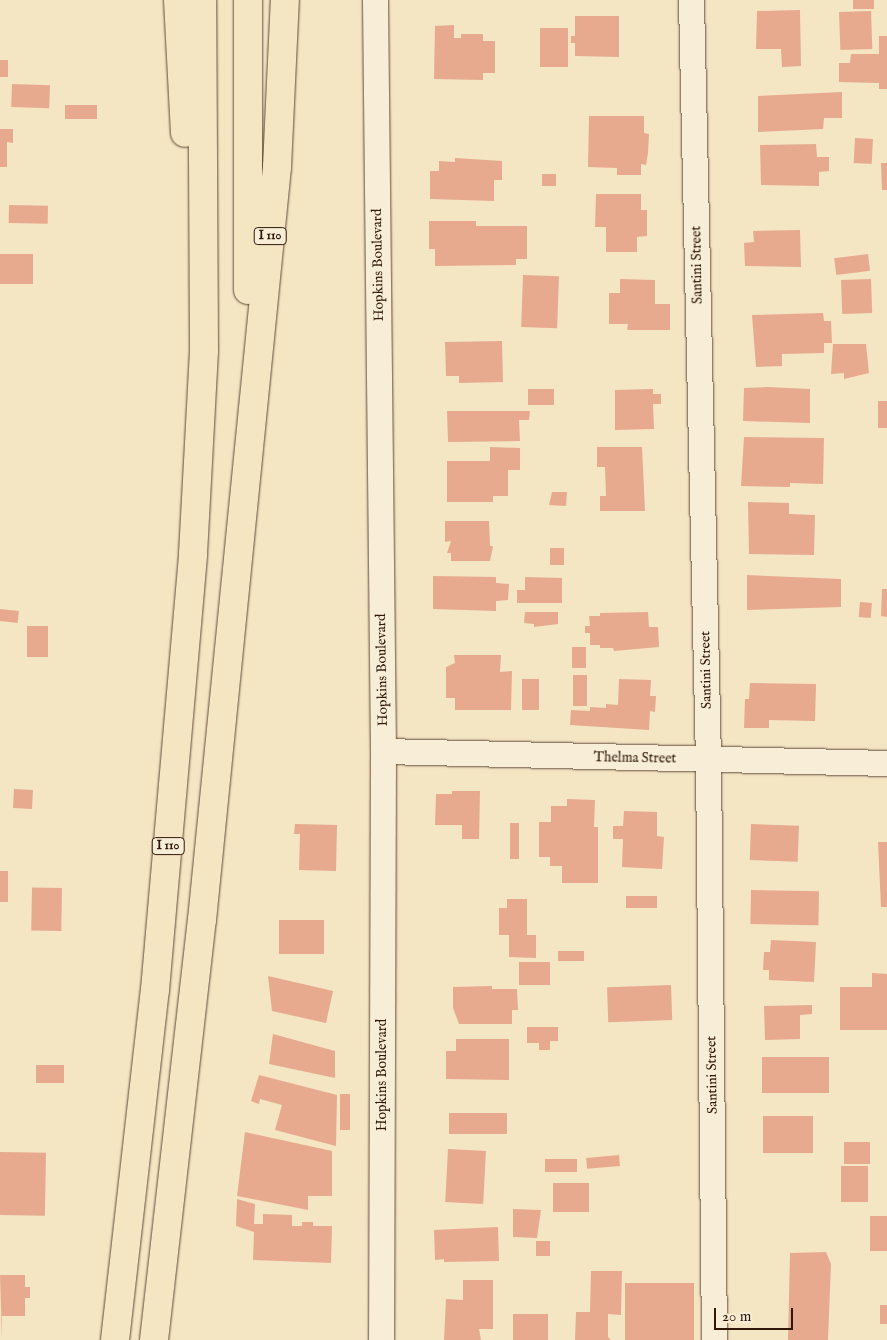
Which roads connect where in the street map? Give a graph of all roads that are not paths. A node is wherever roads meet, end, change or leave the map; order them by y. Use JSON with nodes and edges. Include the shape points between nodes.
{"nodes":[{"id":1,"x":178,"y":0,"type":"edge"},
{"id":2,"x":202,"y":0,"type":"edge"},
{"id":3,"x":248,"y":0,"type":"edge"},
{"id":4,"x":285,"y":0,"type":"edge"},
{"id":5,"x":375,"y":0,"type":"edge"},
{"id":6,"x":691,"y":0,"type":"edge"},
{"id":7,"x":204,"y":350,"type":"junction"},
{"id":8,"x":245,"y":471,"type":"junction"},
{"id":9,"x":383,"y":751,"type":"junction"},
{"id":10,"x":708,"y":760,"type":"junction"},
{"id":11,"x":887,"y":764,"type":"edge"},
{"id":12,"x":115,"y":1340,"type":"edge"},
{"id":13,"x":154,"y":1340,"type":"edge"},
{"id":14,"x":381,"y":1340,"type":"edge"},
{"id":15,"x":714,"y":1340,"type":"edge"}],
"edges":[{"from":1,"to":7,"type":"highway","number":"I 110"},
{"from":2,"to":7,"type":"highway"},
{"from":3,"to":8,"type":"highway","via":[[250,166]]},
{"from":4,"to":8,"type":"highway","number":"I 110","via":[[277,167]]},
{"from":5,"to":9,"type":"street","name":"Hopkins Boulevard"},
{"from":6,"to":10,"type":"street","name":"Santini Street"},
{"from":7,"to":12,"type":"highway","number":"I 110","via":[[178,744],[155,990]]},
{"from":8,"to":13,"type":"highway","number":"I 110","via":[[202,920]]},
{"from":9,"to":10,"type":"street","name":"Thelma Street"},
{"from":9,"to":14,"type":"street","name":"Hopkins Boulevard"},
{"from":10,"to":11,"type":"street","name":"Thelma Street"},
{"from":10,"to":15,"type":"street","name":"Santini Street"}]}
